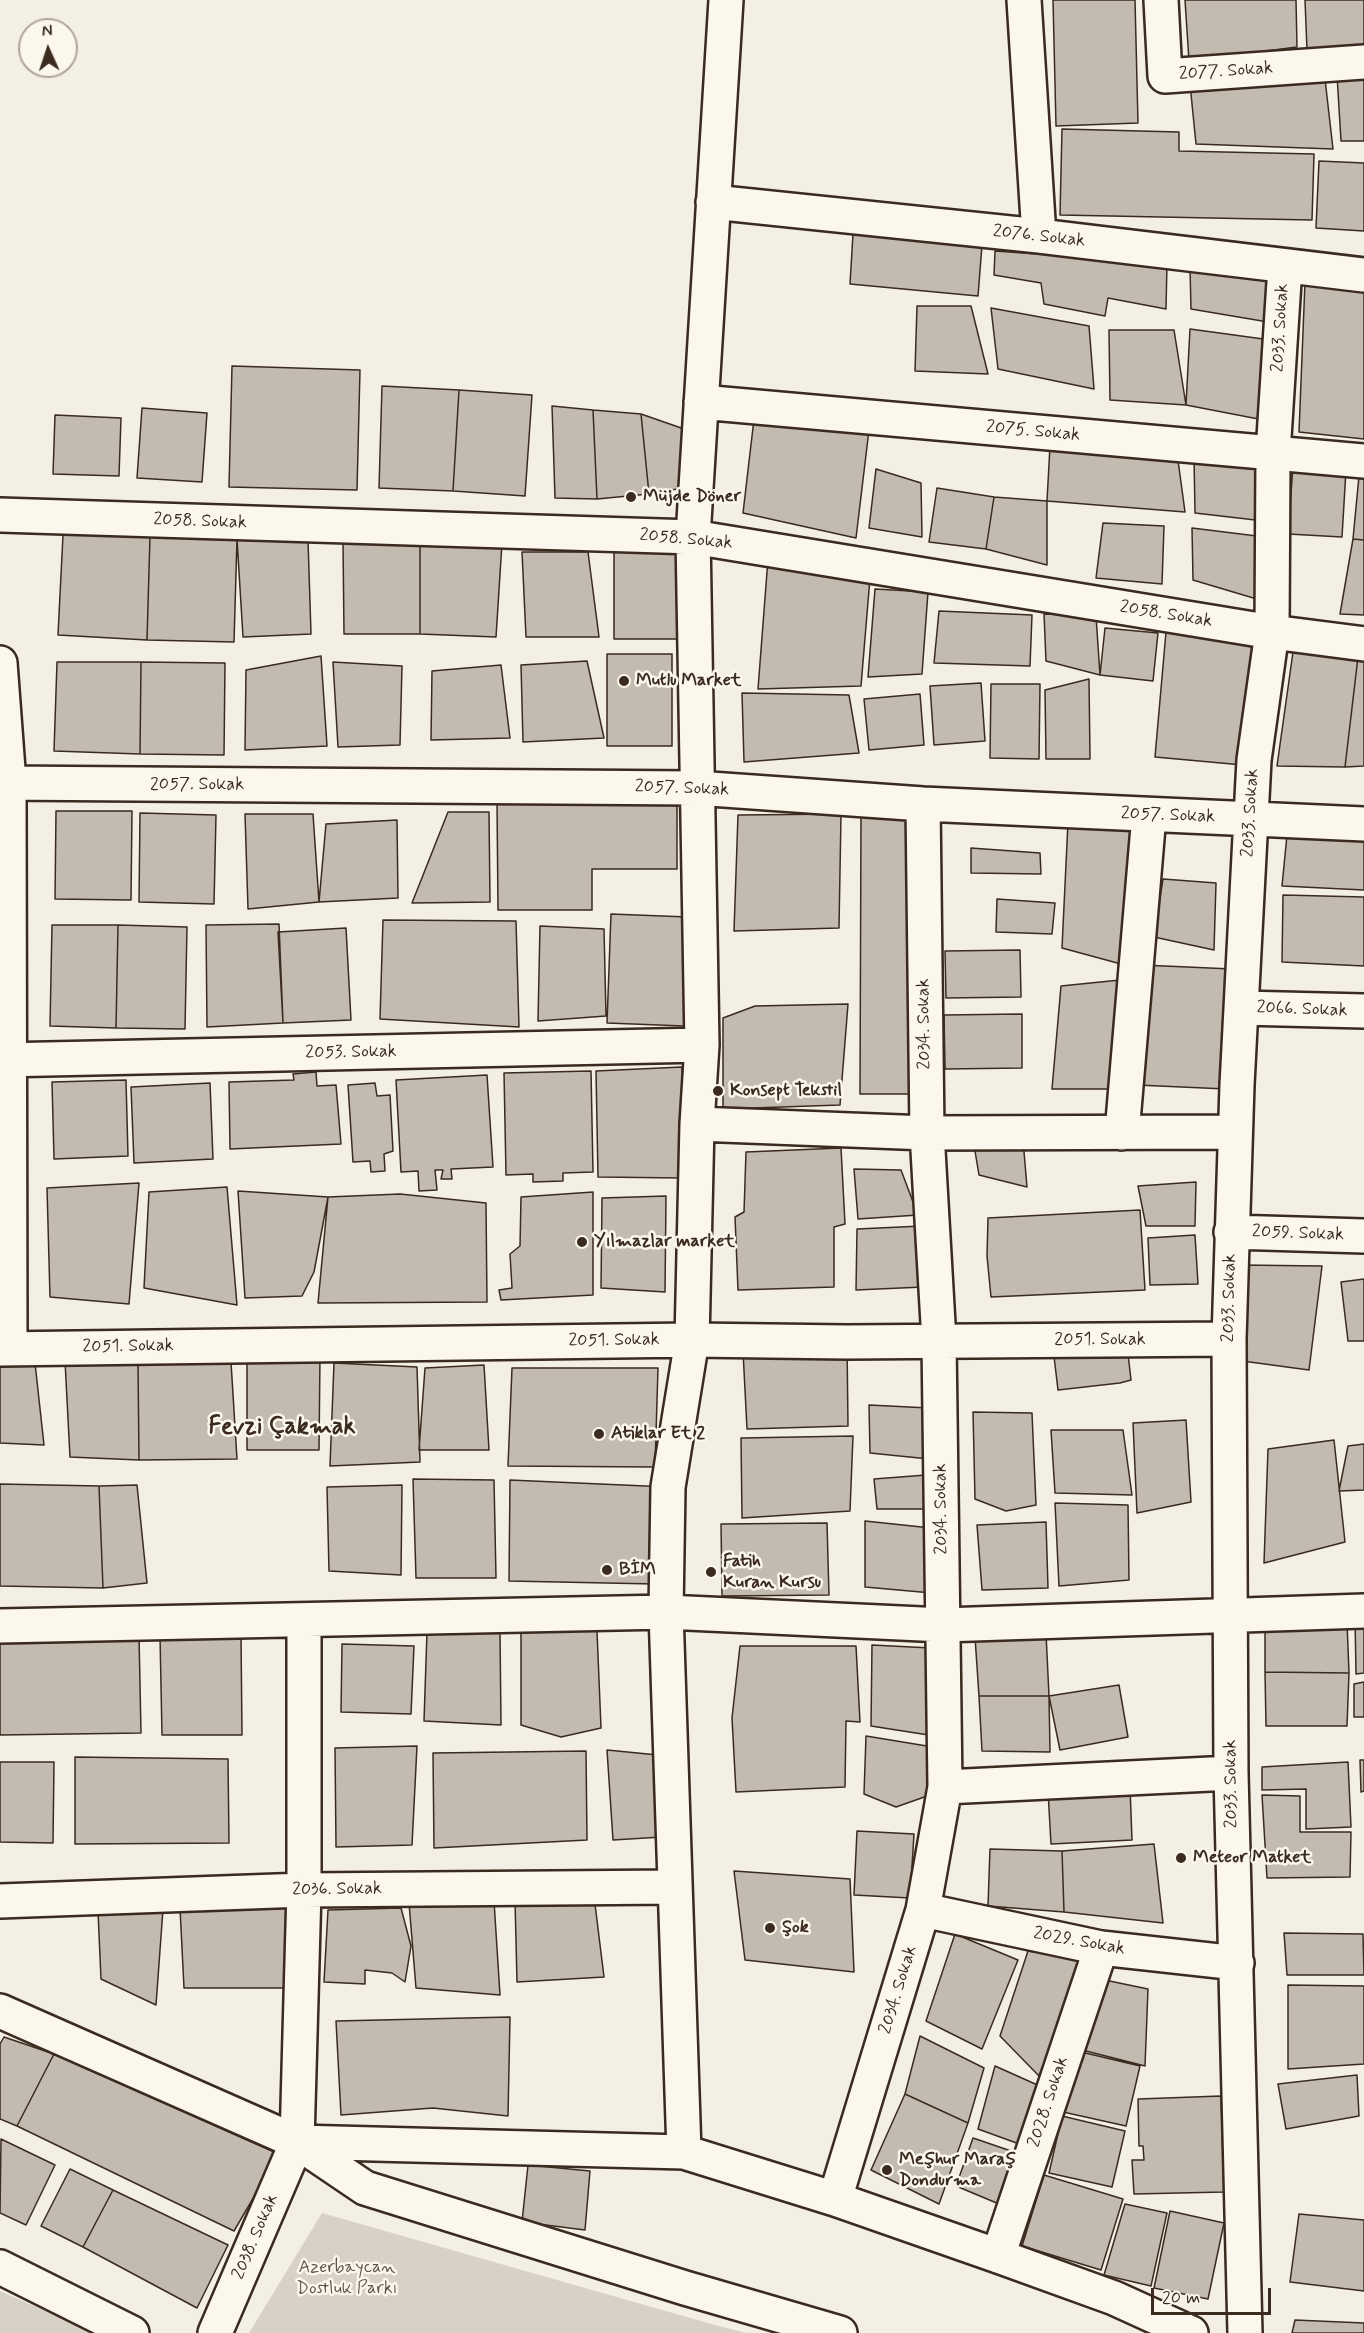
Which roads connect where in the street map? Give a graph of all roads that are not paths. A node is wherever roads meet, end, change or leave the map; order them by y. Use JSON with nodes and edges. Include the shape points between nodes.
{"nodes":[{"id":1,"x":726,"y":0,"type":"edge"},
{"id":2,"x":1024,"y":0,"type":"edge"},
{"id":3,"x":1161,"y":0,"type":"edge"},
{"id":4,"x":1364,"y":62,"type":"edge"},
{"id":5,"x":713,"y":202,"type":"junction"},
{"id":6,"x":1039,"y":236,"type":"junction"},
{"id":7,"x":1285,"y":266,"type":"junction"},
{"id":8,"x":1364,"y":275,"type":"edge"},
{"id":9,"x":701,"y":402,"type":"junction"},
{"id":10,"x":1273,"y":453,"type":"junction"},
{"id":11,"x":1364,"y":461,"type":"edge"},
{"id":12,"x":0,"y":516,"type":"edge"},
{"id":13,"x":693,"y":537,"type":"junction"},
{"id":14,"x":1272,"y":632,"type":"junction"},
{"id":15,"x":1364,"y":644,"type":"edge"},
{"id":16,"x":0,"y":663,"type":"edge"},
{"id":17,"x":5,"y":783,"type":"edge"},
{"id":18,"x":696,"y":788,"type":"junction"},
{"id":19,"x":922,"y":804,"type":"junction"},
{"id":20,"x":1149,"y":815,"type":"junction"},
{"id":21,"x":1251,"y":819,"type":"junction"},
{"id":22,"x":1364,"y":824,"type":"edge"},
{"id":23,"x":1241,"y":1008,"type":"junction"},
{"id":24,"x":1364,"y":1011,"type":"edge"},
{"id":25,"x":702,"y":1045,"type":"junction"},
{"id":26,"x":4,"y":1060,"type":"edge"},
{"id":27,"x":697,"y":1124,"type":"junction"},
{"id":28,"x":1235,"y":1132,"type":"junction"},
{"id":29,"x":927,"y":1133,"type":"junction"},
{"id":30,"x":1122,"y":1133,"type":"junction"},
{"id":31,"x":1231,"y":1232,"type":"junction"},
{"id":32,"x":1364,"y":1236,"type":"edge"},
{"id":33,"x":1229,"y":1339,"type":"junction"},
{"id":34,"x":692,"y":1340,"type":"junction"},
{"id":35,"x":939,"y":1341,"type":"junction"},
{"id":36,"x":5,"y":1349,"type":"edge"},
{"id":37,"x":1364,"y":1611,"type":"edge"},
{"id":38,"x":666,"y":1612,"type":"junction"},
{"id":39,"x":1229,"y":1615,"type":"junction"},
{"id":40,"x":304,"y":1620,"type":"junction"},
{"id":41,"x":943,"y":1625,"type":"junction"},
{"id":42,"x":0,"y":1626,"type":"edge"},
{"id":43,"x":1231,"y":1773,"type":"junction"},
{"id":44,"x":945,"y":1787,"type":"junction"},
{"id":45,"x":675,"y":1887,"type":"junction"},
{"id":46,"x":304,"y":1890,"type":"junction"},
{"id":47,"x":0,"y":1901,"type":"edge"},
{"id":48,"x":923,"y":1910,"type":"junction"},
{"id":49,"x":1101,"y":1948,"type":"junction"},
{"id":50,"x":1237,"y":1963,"type":"junction"},
{"id":51,"x":0,"y":2011,"type":"edge"},
{"id":52,"x":297,"y":2142,"type":"junction"},
{"id":53,"x":684,"y":2152,"type":"junction"},
{"id":54,"x":835,"y":2199,"type":"junction"},
{"id":55,"x":998,"y":2256,"type":"junction"},
{"id":56,"x":0,"y":2267,"type":"edge"},
{"id":57,"x":132,"y":2333,"type":"edge"},
{"id":58,"x":215,"y":2333,"type":"edge"},
{"id":59,"x":840,"y":2333,"type":"edge"},
{"id":60,"x":1191,"y":2333,"type":"edge"},
{"id":61,"x":1245,"y":2333,"type":"edge"}],
"edges":[{"from":1,"to":5,"type":"street"},
{"from":2,"to":6,"type":"street"},
{"from":3,"to":4,"type":"street","name":"2077. Sokak","via":[[1165,76]]},
{"from":5,"to":6,"type":"street","name":"2076. Sokak"},
{"from":5,"to":9,"type":"street"},
{"from":6,"to":7,"type":"street","name":"2076. Sokak"},
{"from":7,"to":8,"type":"street","name":"2076. Sokak"},
{"from":7,"to":10,"type":"street","name":"2033. Sokak"},
{"from":9,"to":10,"type":"street","name":"2075. Sokak"},
{"from":9,"to":13,"type":"street"},
{"from":10,"to":11,"type":"street","name":"2075. Sokak"},
{"from":10,"to":14,"type":"street","name":"2033. Sokak"},
{"from":12,"to":13,"type":"street","name":"2058. Sokak"},
{"from":13,"to":14,"type":"street","name":"2058. Sokak"},
{"from":13,"to":18,"type":"street"},
{"from":14,"to":15,"type":"street","name":"2058. Sokak"},
{"from":14,"to":21,"type":"street","name":"2033. Sokak","via":[[1254,760]]},
{"from":16,"to":17,"type":"street"},
{"from":17,"to":18,"type":"street","name":"2057. Sokak"},
{"from":17,"to":26,"type":"street"},
{"from":18,"to":19,"type":"street","name":"2057. Sokak"},
{"from":18,"to":25,"type":"street"},
{"from":19,"to":20,"type":"street","name":"2057. Sokak"},
{"from":19,"to":29,"type":"street","name":"2034. Sokak"},
{"from":20,"to":21,"type":"street","name":"2057. Sokak"},
{"from":20,"to":30,"type":"street"},
{"from":21,"to":22,"type":"street","name":"2057. Sokak"},
{"from":21,"to":23,"type":"street","name":"2033. Sokak"},
{"from":23,"to":24,"type":"street","name":"2066. Sokak"},
{"from":23,"to":28,"type":"street","name":"2033. Sokak"},
{"from":25,"to":26,"type":"street","name":"2053. Sokak"},
{"from":25,"to":27,"type":"street"},
{"from":26,"to":36,"type":"street"},
{"from":27,"to":29,"type":"street"},
{"from":27,"to":34,"type":"street"},
{"from":28,"to":30,"type":"street"},
{"from":28,"to":31,"type":"street","name":"2033. Sokak"},
{"from":29,"to":30,"type":"street"},
{"from":29,"to":35,"type":"street","name":"2034. Sokak"},
{"from":31,"to":32,"type":"street","name":"2059. Sokak"},
{"from":31,"to":33,"type":"street","name":"2033. Sokak"},
{"from":33,"to":35,"type":"street","name":"2051. Sokak"},
{"from":33,"to":39,"type":"street","name":"2033. Sokak"},
{"from":34,"to":35,"type":"street","name":"2051. Sokak"},
{"from":34,"to":36,"type":"street","name":"2051. Sokak"},
{"from":34,"to":38,"type":"street","via":[[668,1487]]},
{"from":35,"to":41,"type":"street","name":"2034. Sokak"},
{"from":37,"to":39,"type":"street"},
{"from":38,"to":40,"type":"street"},
{"from":38,"to":41,"type":"street"},
{"from":38,"to":45,"type":"street"},
{"from":39,"to":41,"type":"street"},
{"from":39,"to":43,"type":"street","name":"2033. Sokak"},
{"from":40,"to":42,"type":"street"},
{"from":40,"to":46,"type":"street"},
{"from":41,"to":44,"type":"street","name":"2034. Sokak"},
{"from":43,"to":44,"type":"street"},
{"from":43,"to":50,"type":"street","name":"2033. Sokak"},
{"from":44,"to":48,"type":"street","name":"2034. Sokak"},
{"from":45,"to":46,"type":"street","name":"2036. Sokak"},
{"from":45,"to":53,"type":"street"},
{"from":46,"to":47,"type":"street","name":"2036. Sokak"},
{"from":46,"to":52,"type":"street"},
{"from":48,"to":49,"type":"street","name":"2029. Sokak"},
{"from":48,"to":54,"type":"street","name":"2034. Sokak"},
{"from":49,"to":50,"type":"street","name":"2029. Sokak"},
{"from":49,"to":55,"type":"street","name":"2028. Sokak"},
{"from":50,"to":61,"type":"street","name":"2033. Sokak"},
{"from":51,"to":52,"type":"street"},
{"from":52,"to":53,"type":"street"},
{"from":52,"to":58,"type":"street","name":"2038. Sokak"},
{"from":52,"to":59,"type":"street","via":[[366,2188]]},
{"from":53,"to":54,"type":"street"},
{"from":54,"to":55,"type":"street"},
{"from":55,"to":60,"type":"street","via":[[1114,2298]]},
{"from":56,"to":57,"type":"street"}]}
